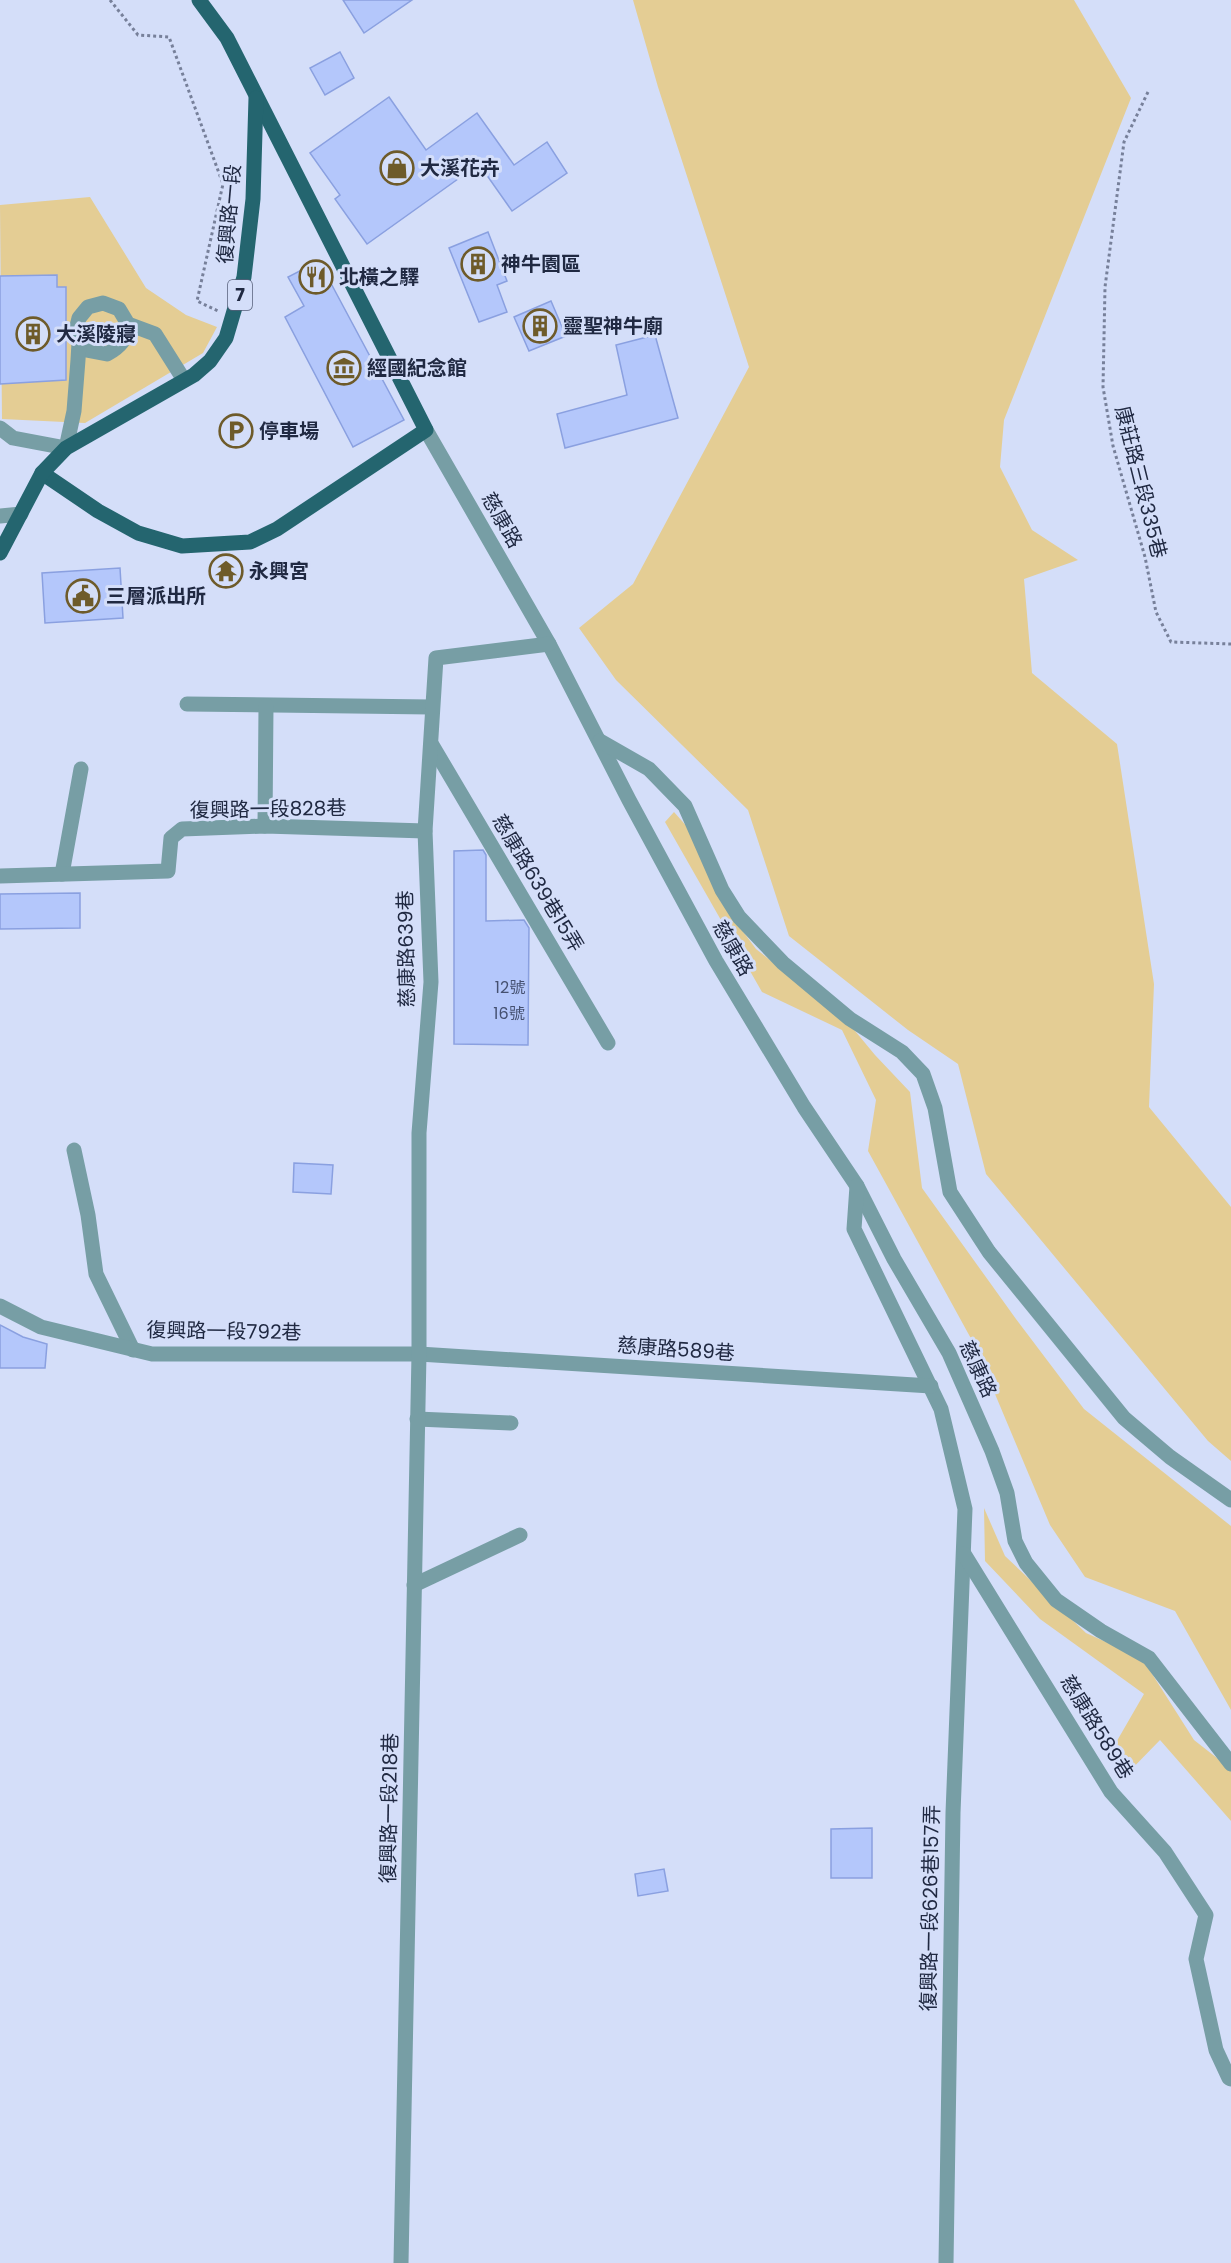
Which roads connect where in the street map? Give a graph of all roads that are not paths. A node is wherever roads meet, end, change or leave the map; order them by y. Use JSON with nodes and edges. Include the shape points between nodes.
{"nodes":[{"id":1,"x":199,"y":0,"type":"edge"},
{"id":2,"x":256,"y":98,"type":"junction"},
{"id":3,"x":128,"y":324,"type":"junction"},
{"id":4,"x":79,"y":342,"type":"junction"},
{"id":5,"x":184,"y":380,"type":"junction"},
{"id":6,"x":0,"y":428,"type":"edge"},
{"id":7,"x":426,"y":430,"type":"junction"},
{"id":8,"x":66,"y":448,"type":"junction"},
{"id":9,"x":42,"y":473,"type":"junction"},
{"id":10,"x":21,"y":514,"type":"junction"},
{"id":11,"x":0,"y":516,"type":"edge"},
{"id":12,"x":0,"y":553,"type":"edge"},
{"id":13,"x":549,"y":644,"type":"junction"},
{"id":14,"x":188,"y":704,"type":"dead end"},
{"id":15,"x":266,"y":706,"type":"junction"},
{"id":16,"x":431,"y":707,"type":"junction"},
{"id":17,"x":599,"y":740,"type":"junction"},
{"id":18,"x":432,"y":745,"type":"junction"},
{"id":19,"x":81,"y":769,"type":"dead end"},
{"id":20,"x":265,"y":826,"type":"junction"},
{"id":21,"x":425,"y":831,"type":"junction"},
{"id":22,"x":62,"y":874,"type":"junction"},
{"id":23,"x":0,"y":876,"type":"edge"},
{"id":24,"x":608,"y":1043,"type":"dead end"},
{"id":25,"x":74,"y":1150,"type":"dead end"},
{"id":26,"x":857,"y":1186,"type":"junction"},
{"id":27,"x":0,"y":1306,"type":"edge"},
{"id":28,"x":133,"y":1350,"type":"junction"},
{"id":29,"x":419,"y":1354,"type":"junction"},
{"id":30,"x":931,"y":1386,"type":"junction"},
{"id":31,"x":417,"y":1419,"type":"junction"},
{"id":32,"x":511,"y":1423,"type":"dead end"},
{"id":33,"x":1231,"y":1500,"type":"edge"},
{"id":34,"x":520,"y":1535,"type":"dead end"},
{"id":35,"x":964,"y":1554,"type":"junction"},
{"id":36,"x":414,"y":1585,"type":"junction"},
{"id":37,"x":1231,"y":1764,"type":"edge"},
{"id":38,"x":1231,"y":2079,"type":"edge"},
{"id":39,"x":401,"y":2263,"type":"edge"},
{"id":40,"x":946,"y":2263,"type":"edge"}],
"edges":[{"from":1,"to":2,"type":"main road","name":"復興路一段","number":"7","via":[[227,38]]},
{"from":2,"to":5,"type":"main road","name":"復興路一段","number":"7","via":[[254,199],[244,277],[234,318],[210,361]]},
{"from":2,"to":7,"type":"main road","name":"慈康路","number":"7"},
{"from":3,"to":4,"type":"street","via":[[126,338],[107,354],[86,350]]},
{"from":3,"to":4,"type":"street","via":[[119,309],[104,303],[88,307],[79,318]]},
{"from":3,"to":5,"type":"street","via":[[155,334]]},
{"from":4,"to":8,"type":"street","via":[[74,411]]},
{"from":5,"to":8,"type":"main road","name":"復興路一段","number":"7"},
{"from":6,"to":8,"type":"street","via":[[13,438]]},
{"from":7,"to":9,"type":"main road","via":[[277,529],[250,542],[182,546],[138,533]]},
{"from":7,"to":13,"type":"street","name":"慈康路"},
{"from":8,"to":9,"type":"main road","name":"復興路一段","number":"7"},
{"from":9,"to":10,"type":"main road","name":"復興路一段","number":"7"},
{"from":10,"to":11,"type":"street"},
{"from":10,"to":12,"type":"main road","name":"復興路一段","number":"7"},
{"from":13,"to":16,"type":"street","name":"慈康路639巷","via":[[436,657]]},
{"from":13,"to":17,"type":"street","name":"慈康路"},
{"from":14,"to":15,"type":"street"},
{"from":15,"to":16,"type":"street"},
{"from":15,"to":20,"type":"street"},
{"from":16,"to":18,"type":"street","name":"慈康路639巷"},
{"from":17,"to":26,"type":"street","name":"慈康路","via":[[716,961]]},
{"from":17,"to":33,"type":"street","via":[[649,769],[685,806],[722,890],[739,917],[783,963],[850,1019],[902,1052],[923,1074],[935,1108],[950,1192],[989,1252],[1124,1418],[1170,1458]]},
{"from":18,"to":21,"type":"street","name":"慈康路639巷"},
{"from":18,"to":24,"type":"street","name":"慈康路639巷15弄"},
{"from":19,"to":22,"type":"street"},
{"from":20,"to":21,"type":"street","name":"復興路一段828巷"},
{"from":20,"to":22,"type":"street","name":"復興路一段828巷","via":[[182,829],[171,838],[168,871]]},
{"from":21,"to":29,"type":"street","name":"慈康路639巷","via":[[431,981],[419,1133]]},
{"from":22,"to":23,"type":"street","name":"復興路一段828巷"},
{"from":25,"to":28,"type":"street","via":[[96,1274]]},
{"from":26,"to":30,"type":"street","via":[[854,1229]]},
{"from":26,"to":37,"type":"street","name":"慈康路","via":[[949,1353],[992,1451],[1007,1493],[1015,1541],[1026,1563],[1056,1600],[1149,1658]]},
{"from":27,"to":28,"type":"street","name":"復興路一段792巷","via":[[41,1327]]},
{"from":28,"to":29,"type":"street","name":"復興路一段792巷","via":[[152,1354]]},
{"from":29,"to":30,"type":"street","name":"慈康路589巷"},
{"from":29,"to":31,"type":"street","name":"復興路一段218巷"},
{"from":30,"to":35,"type":"street","via":[[941,1410],[965,1509]]},
{"from":31,"to":32,"type":"street"},
{"from":31,"to":36,"type":"street","name":"復興路一段218巷"},
{"from":34,"to":36,"type":"street"},
{"from":35,"to":38,"type":"street","name":"慈康路589巷","via":[[1111,1792],[1165,1852],[1206,1915],[1196,1959],[1216,2050]]},
{"from":35,"to":40,"type":"street","name":"復興路一段626巷157弄","via":[[952,1813]]},
{"from":36,"to":39,"type":"street","name":"復興路一段218巷"}]}
